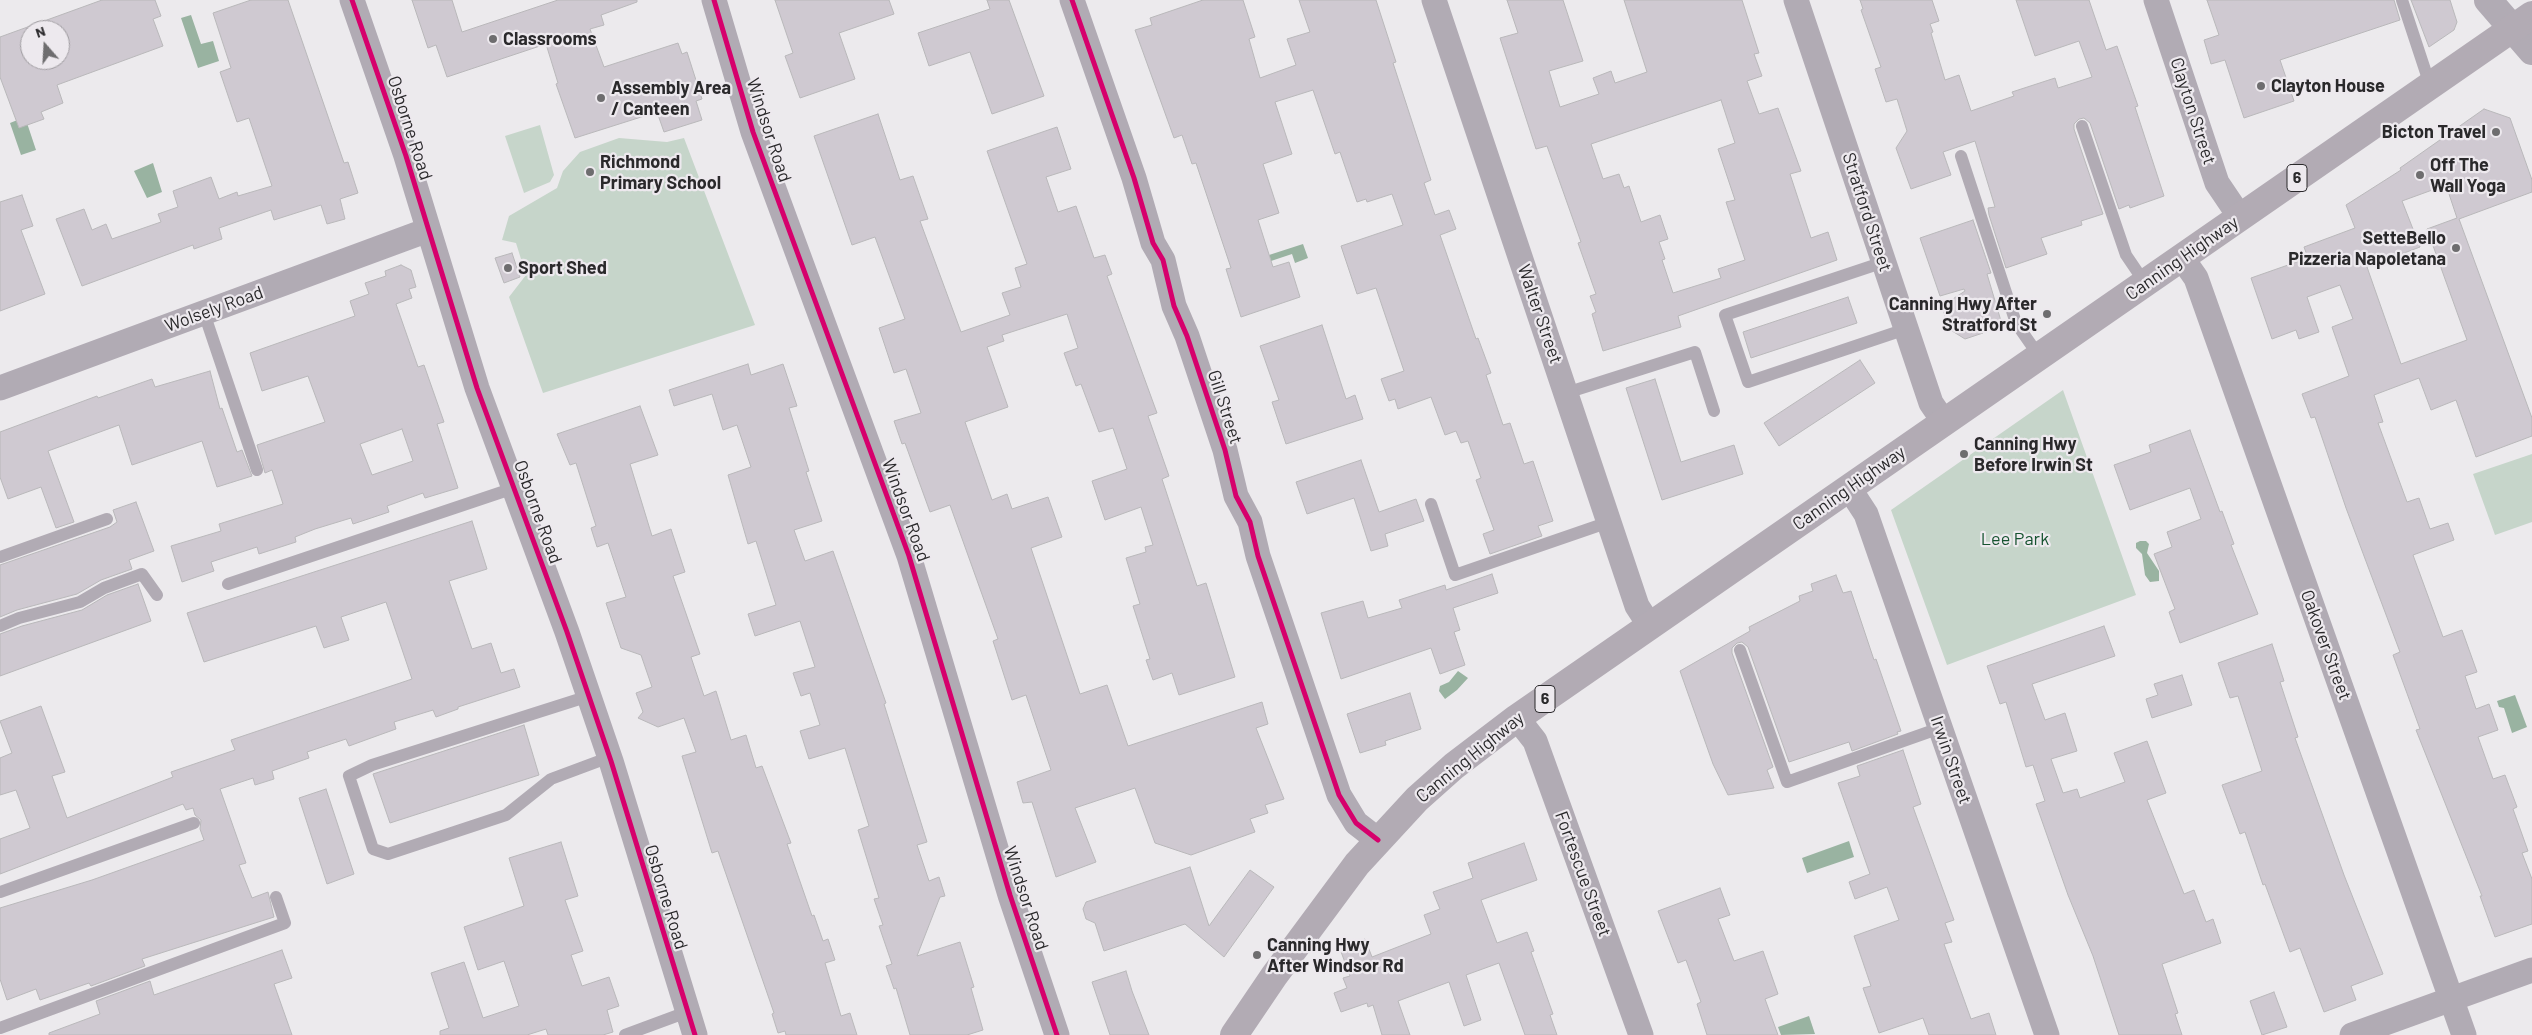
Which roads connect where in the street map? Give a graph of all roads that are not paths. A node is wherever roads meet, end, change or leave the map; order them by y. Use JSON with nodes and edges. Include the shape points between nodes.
{"nodes":[{"id":1,"x":352,"y":0,"type":"edge"},
{"id":2,"x":714,"y":0,"type":"edge"},
{"id":3,"x":1072,"y":0,"type":"edge"},
{"id":4,"x":1434,"y":0,"type":"edge"},
{"id":5,"x":1796,"y":0,"type":"edge"},
{"id":6,"x":2156,"y":0,"type":"edge"},
{"id":7,"x":2402,"y":0,"type":"edge"},
{"id":8,"x":2488,"y":0,"type":"edge"},
{"id":9,"x":2522,"y":22,"type":"edge"},
{"id":10,"x":2532,"y":51,"type":"edge"},
{"id":11,"x":2430,"y":85,"type":"junction"},
{"id":12,"x":2082,"y":126,"type":"dead end"},
{"id":13,"x":1961,"y":156,"type":"dead end"},
{"id":14,"x":2240,"y":217,"type":"junction"},
{"id":15,"x":428,"y":230,"type":"junction"},
{"id":16,"x":2182,"y":258,"type":"junction"},
{"id":17,"x":1884,"y":262,"type":"junction"},
{"id":18,"x":2145,"y":283,"type":"junction"},
{"id":19,"x":204,"y":313,"type":"junction"},
{"id":20,"x":1906,"y":329,"type":"junction"},
{"id":21,"x":2039,"y":356,"type":"junction"},
{"id":22,"x":0,"y":388,"type":"edge"},
{"id":23,"x":1566,"y":393,"type":"junction"},
{"id":24,"x":1714,"y":411,"type":"dead end"},
{"id":25,"x":1944,"y":422,"type":"junction"},
{"id":26,"x":258,"y":470,"type":"dead end"},
{"id":27,"x":514,"y":488,"type":"junction"},
{"id":28,"x":1849,"y":488,"type":"junction"},
{"id":29,"x":1431,"y":504,"type":"dead end"},
{"id":30,"x":107,"y":519,"type":"dead end"},
{"id":31,"x":1609,"y":522,"type":"junction"},
{"id":32,"x":0,"y":557,"type":"edge"},
{"id":33,"x":228,"y":584,"type":"dead end"},
{"id":34,"x":157,"y":595,"type":"dead end"},
{"id":35,"x":0,"y":626,"type":"edge"},
{"id":36,"x":1650,"y":626,"type":"junction"},
{"id":37,"x":1740,"y":650,"type":"dead end"},
{"id":38,"x":589,"y":696,"type":"junction"},
{"id":39,"x":1517,"y":718,"type":"junction"},
{"id":40,"x":1940,"y":728,"type":"junction"},
{"id":41,"x":610,"y":757,"type":"junction"},
{"id":42,"x":194,"y":822,"type":"dead end"},
{"id":43,"x":1378,"y":840,"type":"junction"},
{"id":44,"x":0,"y":892,"type":"edge"},
{"id":45,"x":276,"y":897,"type":"dead end"},
{"id":46,"x":2532,"y":970,"type":"edge"},
{"id":47,"x":2450,"y":998,"type":"junction"},
{"id":48,"x":687,"y":1012,"type":"junction"},
{"id":49,"x":0,"y":1028,"type":"edge"},
{"id":50,"x":626,"y":1035,"type":"edge"},
{"id":51,"x":695,"y":1035,"type":"edge"},
{"id":52,"x":1057,"y":1035,"type":"edge"},
{"id":53,"x":1234,"y":1035,"type":"edge"},
{"id":54,"x":1641,"y":1035,"type":"edge"},
{"id":55,"x":2047,"y":1035,"type":"edge"},
{"id":56,"x":2352,"y":1035,"type":"edge"},
{"id":57,"x":2464,"y":1035,"type":"edge"}],
"edges":[{"from":1,"to":15,"type":"street","name":"Osborne Road"},
{"from":2,"to":52,"type":"street","name":"Windsor Road","via":[[753,132],[909,556],[1010,895]]},
{"from":3,"to":43,"type":"street","name":"Gill Street","via":[[1134,178],[1153,243],[1163,260],[1174,306],[1225,450],[1236,496],[1250,522],[1258,556],[1339,795],[1356,823]]},
{"from":4,"to":23,"type":"street","name":"Walter Street"},
{"from":5,"to":17,"type":"street","name":"Stratford Street"},
{"from":6,"to":14,"type":"street","name":"Clayton Street","via":[[2218,183]]},
{"from":7,"to":11,"type":"lane"},
{"from":8,"to":9,"type":"street"},
{"from":9,"to":10,"type":"street"},
{"from":9,"to":11,"type":"highway","name":"Canning Highway","number":"6"},
{"from":11,"to":14,"type":"highway","name":"Canning Highway","number":"6"},
{"from":12,"to":18,"type":"lane","via":[[2126,255]]},
{"from":13,"to":21,"type":"lane","via":[[2016,322]]},
{"from":14,"to":16,"type":"highway","name":"Canning Highway","number":"6"},
{"from":15,"to":19,"type":"street","name":"Wolsely Road"},
{"from":15,"to":27,"type":"street","name":"Osborne Road","via":[[477,388]]},
{"from":16,"to":18,"type":"highway","name":"Canning Highway","number":"6"},
{"from":16,"to":47,"type":"street","name":"Oakover Street","via":[[2198,282]]},
{"from":17,"to":20,"type":"street","name":"Stratford Street"},
{"from":17,"to":20,"type":"lane","via":[[1725,315],[1748,382]]},
{"from":18,"to":21,"type":"highway","name":"Canning Highway","number":"6"},
{"from":19,"to":22,"type":"street","name":"Wolsely Road"},
{"from":19,"to":26,"type":"lane"},
{"from":20,"to":25,"type":"street","name":"Stratford Street","via":[[1931,403]]},
{"from":21,"to":25,"type":"highway","name":"Canning Highway","number":"6"},
{"from":23,"to":24,"type":"lane","via":[[1695,352]]},
{"from":23,"to":31,"type":"street","name":"Walter Street"},
{"from":25,"to":28,"type":"highway","name":"Canning Highway","number":"6"},
{"from":27,"to":33,"type":"lane"},
{"from":27,"to":38,"type":"street","name":"Osborne Road"},
{"from":28,"to":36,"type":"highway","name":"Canning Highway","number":"6"},
{"from":28,"to":40,"type":"street","name":"Irwin Street","via":[[1866,514]]},
{"from":29,"to":31,"type":"lane","via":[[1455,576]]},
{"from":30,"to":32,"type":"lane"},
{"from":31,"to":36,"type":"street","name":"Walter Street","via":[[1637,606]]},
{"from":34,"to":35,"type":"lane","via":[[142,574],[104,588],[80,602]]},
{"from":36,"to":39,"type":"highway","name":"Canning Highway","number":"6"},
{"from":37,"to":40,"type":"lane","via":[[1787,782]]},
{"from":38,"to":41,"type":"street","name":"Osborne Road"},
{"from":38,"to":41,"type":"lane","via":[[372,765],[348,776],[373,849],[388,854],[506,816],[551,779]]},
{"from":39,"to":43,"type":"highway","name":"Canning Highway","number":"6","via":[[1454,766]]},
{"from":39,"to":54,"type":"street","name":"Fortescue Street","via":[[1535,741]]},
{"from":40,"to":55,"type":"street","name":"Irwin Street"},
{"from":41,"to":48,"type":"street","name":"Osborne Road"},
{"from":42,"to":44,"type":"lane"},
{"from":43,"to":53,"type":"highway","name":"Canning Highway","number":"6","via":[[1284,961]]},
{"from":45,"to":49,"type":"lane","via":[[285,923]]},
{"from":46,"to":47,"type":"street"},
{"from":47,"to":56,"type":"street"},
{"from":47,"to":57,"type":"street","name":"Oakover Street"},
{"from":48,"to":50,"type":"lane"},
{"from":48,"to":51,"type":"street","name":"Osborne Road"}]}
